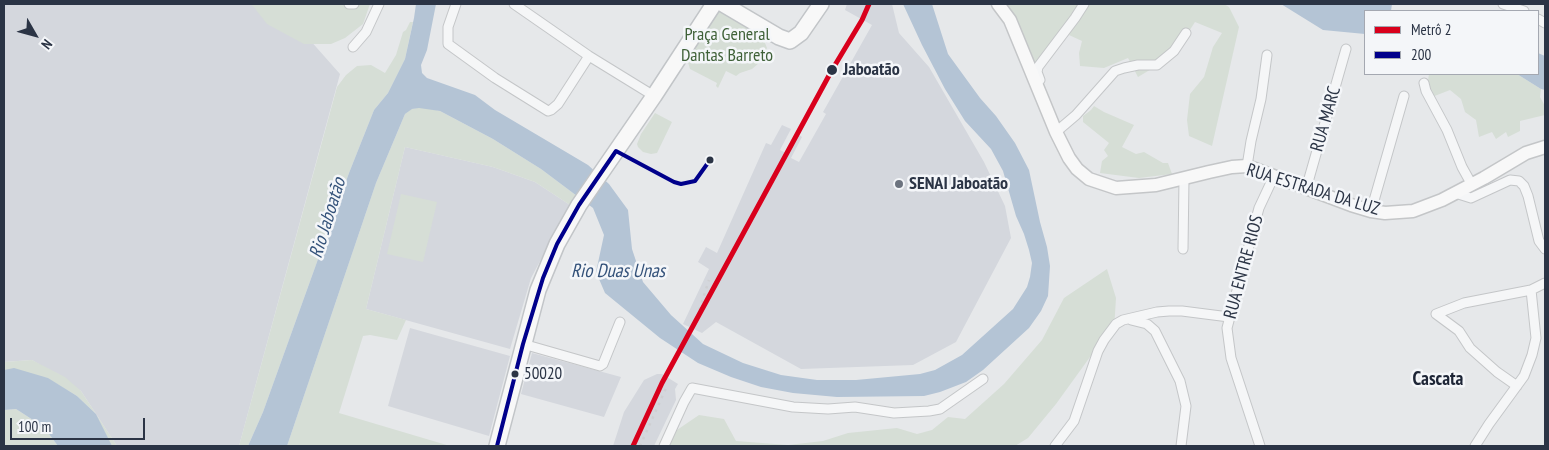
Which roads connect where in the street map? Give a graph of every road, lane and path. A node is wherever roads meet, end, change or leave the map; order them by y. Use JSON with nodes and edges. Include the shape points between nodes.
{"nodes":[{"id":1,"x":349,"y":4,"type":"edge"},
{"id":2,"x":354,"y":4,"type":"edge"},
{"id":3,"x":379,"y":4,"type":"edge"},
{"id":4,"x":456,"y":4,"type":"edge"},
{"id":5,"x":514,"y":4,"type":"edge"},
{"id":6,"x":714,"y":4,"type":"edge"},
{"id":7,"x":722,"y":4,"type":"edge"},
{"id":8,"x":821,"y":4,"type":"edge"},
{"id":9,"x":998,"y":4,"type":"edge"},
{"id":10,"x":1084,"y":4,"type":"edge"},
{"id":11,"x":1503,"y":4,"type":"edge"},
{"id":12,"x":1515,"y":5,"type":"edge"},
{"id":13,"x":1186,"y":33,"type":"dead end"},
{"id":14,"x":354,"y":47,"type":"dead end"},
{"id":15,"x":1346,"y":49,"type":"dead end"},
{"id":16,"x":1267,"y":55,"type":"dead end"},
{"id":17,"x":589,"y":56,"type":"junction"},
{"id":18,"x":1424,"y":83,"type":"dead end"},
{"id":19,"x":1040,"y":92,"type":"junction"},
{"id":20,"x":654,"y":96,"type":"junction"},
{"id":21,"x":1404,"y":96,"type":"dead end"},
{"id":22,"x":1056,"y":132,"type":"junction"},
{"id":23,"x":1545,"y":147,"type":"edge"},
{"id":24,"x":1248,"y":166,"type":"junction"},
{"id":25,"x":1274,"y":176,"type":"junction"},
{"id":26,"x":1184,"y":178,"type":"junction"},
{"id":27,"x":1472,"y":185,"type":"junction"},
{"id":28,"x":1306,"y":189,"type":"junction"},
{"id":29,"x":1455,"y":194,"type":"junction"},
{"id":30,"x":1371,"y":211,"type":"junction"},
{"id":31,"x":1545,"y":248,"type":"edge"},
{"id":32,"x":1183,"y":249,"type":"dead end"},
{"id":33,"x":1545,"y":283,"type":"edge"},
{"id":34,"x":1530,"y":290,"type":"junction"},
{"id":35,"x":1229,"y":317,"type":"junction"},
{"id":36,"x":1129,"y":319,"type":"junction"},
{"id":37,"x":620,"y":322,"type":"dead end"},
{"id":38,"x":523,"y":344,"type":"junction"},
{"id":39,"x":983,"y":379,"type":"dead end"},
{"id":40,"x":1517,"y":386,"type":"junction"},
{"id":41,"x":497,"y":446,"type":"edge"},
{"id":42,"x":664,"y":446,"type":"edge"},
{"id":43,"x":1055,"y":446,"type":"edge"},
{"id":44,"x":1181,"y":446,"type":"edge"},
{"id":45,"x":1260,"y":446,"type":"edge"},
{"id":46,"x":1475,"y":446,"type":"edge"}],
"edges":[{"from":1,"to":2,"type":"street"},
{"from":3,"to":14,"type":"street","via":[[366,32]]},
{"from":4,"to":17,"type":"street","via":[[448,27],[448,44],[544,110],[551,110],[558,104]]},
{"from":5,"to":17,"type":"street"},
{"from":6,"to":20,"type":"main road"},
{"from":7,"to":8,"type":"main road","via":[[790,42],[798,37]]},
{"from":9,"to":19,"type":"main road","name":"RUA ESTRADA DA LUZ","via":[[1010,20]]},
{"from":10,"to":19,"type":"street","via":[[1038,67]]},
{"from":11,"to":12,"type":"street"},
{"from":13,"to":22,"type":"street","via":[[1174,51],[1157,65],[1115,71],[1076,115]]},
{"from":15,"to":28,"type":"street","name":"RUA MARC"},
{"from":16,"to":24,"type":"street"},
{"from":17,"to":20,"type":"street"},
{"from":18,"to":27,"type":"street"},
{"from":19,"to":22,"type":"main road","name":"RUA ESTRADA DA LUZ"},
{"from":20,"to":38,"type":"main road","via":[[579,205],[557,244]]},
{"from":21,"to":30,"type":"street"},
{"from":22,"to":26,"type":"main road","name":"RUA ESTRADA DA LUZ","via":[[1077,169],[1099,183],[1116,188],[1134,187]]},
{"from":23,"to":27,"type":"main road","name":"RUA ESTRADA DA LUZ","via":[[1526,153]]},
{"from":24,"to":25,"type":"main road","name":"RUA ESTRADA DA LUZ"},
{"from":24,"to":26,"type":"main road","name":"RUA ESTRADA DA LUZ"},
{"from":25,"to":28,"type":"main road","name":"RUA ESTRADA DA LUZ"},
{"from":25,"to":35,"type":"street","name":"RUA ENTRE RIOS","via":[[1260,208]]},
{"from":26,"to":32,"type":"street"},
{"from":27,"to":29,"type":"main road","name":"RUA ESTRADA DA LUZ"},
{"from":28,"to":30,"type":"main road","name":"RUA ESTRADA DA LUZ"},
{"from":29,"to":30,"type":"main road","name":"RUA ESTRADA DA LUZ","via":[[1413,211]]},
{"from":29,"to":31,"type":"street","via":[[1471,198],[1510,180],[1519,181],[1528,196],[1539,241]]},
{"from":33,"to":34,"type":"street"},
{"from":34,"to":40,"type":"street","via":[[1536,338],[1524,376]]},
{"from":34,"to":40,"type":"street","via":[[1464,303],[1436,314],[1459,331],[1470,348]]},
{"from":35,"to":36,"type":"street","via":[[1169,311]]},
{"from":35,"to":45,"type":"street","name":"RUA ENTRE RIOS","via":[[1231,358]]},
{"from":36,"to":43,"type":"street","via":[[1116,324],[1104,340],[1074,421]]},
{"from":36,"to":44,"type":"street","via":[[1147,324],[1155,331],[1180,381],[1186,406]]},
{"from":37,"to":38,"type":"street","via":[[600,366]]},
{"from":38,"to":41,"type":"main road"},
{"from":39,"to":42,"type":"street","via":[[940,408],[894,413],[855,407],[793,407],[692,388]]},
{"from":40,"to":46,"type":"street"}]}
